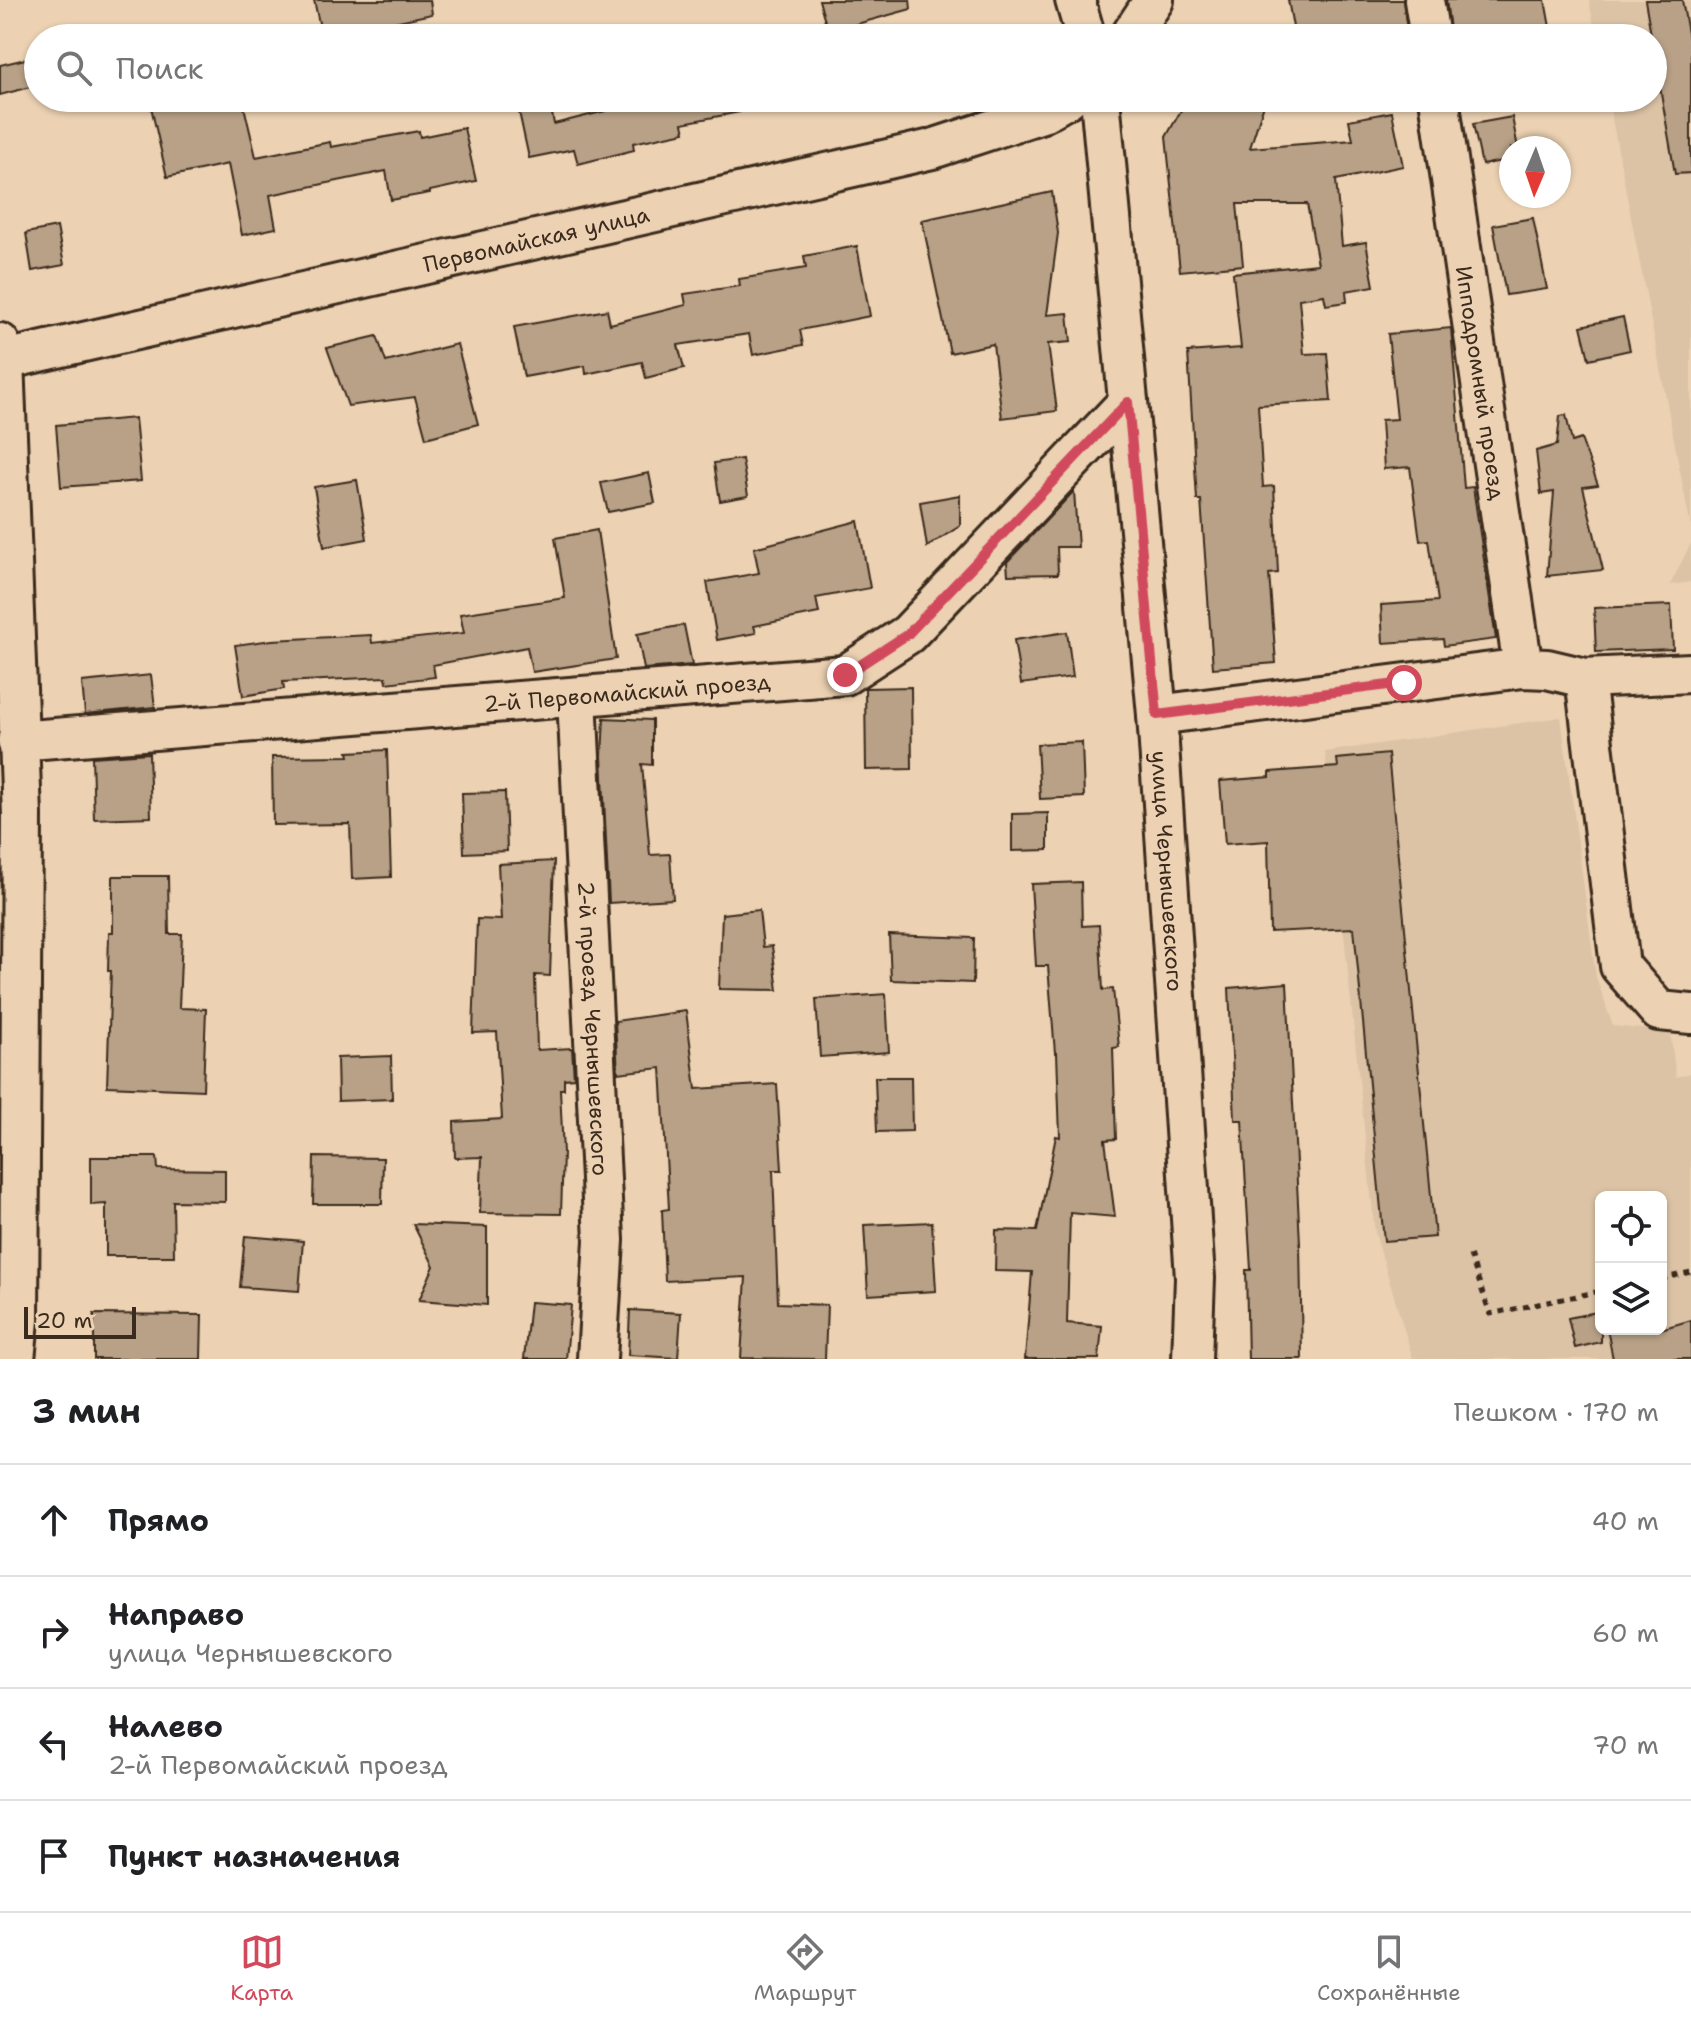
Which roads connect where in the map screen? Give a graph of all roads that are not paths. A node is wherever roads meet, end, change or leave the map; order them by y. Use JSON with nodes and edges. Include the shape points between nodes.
{"nodes":[{"id":1,"x":1075,"y":0,"type":"edge"},
{"id":2,"x":1154,"y":0,"type":"edge"},
{"id":3,"x":1424,"y":0,"type":"edge"},
{"id":4,"x":1082,"y":24,"type":"edge"},
{"id":5,"x":1138,"y":24,"type":"edge"},
{"id":6,"x":1428,"y":24,"type":"edge"},
{"id":7,"x":1044,"y":112,"type":"edge"},
{"id":8,"x":1101,"y":112,"type":"edge"},
{"id":9,"x":1441,"y":112,"type":"edge"},
{"id":10,"x":1,"y":355,"type":"edge"},
{"id":11,"x":1128,"y":402,"type":"junction"},
{"id":12,"x":1523,"y":668,"type":"junction"},
{"id":13,"x":1691,"y":673,"type":"edge"},
{"id":14,"x":1585,"y":678,"type":"junction"},
{"id":15,"x":577,"y":697,"type":"junction"},
{"id":16,"x":1157,"y":715,"type":"junction"},
{"id":17,"x":17,"y":741,"type":"junction"},
{"id":18,"x":11,"y":816,"type":"edge"},
{"id":19,"x":1691,"y":1014,"type":"edge"},
{"id":20,"x":15,"y":1359,"type":"edge"},
{"id":21,"x":597,"y":1359,"type":"edge"},
{"id":22,"x":1192,"y":1359,"type":"edge"}],
"edges":[{"from":1,"to":4,"type":"street"},
{"from":2,"to":5,"type":"street"},
{"from":3,"to":6,"type":"street"},
{"from":7,"to":10,"type":"street","name":"Первомайская улица","via":[[932,149]]},
{"from":8,"to":11,"type":"street","name":"улица Чернышевского"},
{"from":9,"to":12,"type":"street","name":"Ипподромный проезд"},
{"from":10,"to":17,"type":"street"},
{"from":11,"to":15,"type":"street","name":"2-й Первомайский проезд","via":[[908,634],[845,675]]},
{"from":11,"to":16,"type":"street","name":"улица Чернышевского"},
{"from":12,"to":14,"type":"street"},
{"from":12,"to":16,"type":"street"},
{"from":13,"to":14,"type":"street"},
{"from":14,"to":19,"type":"street","via":[[1620,966],[1659,1011]]},
{"from":15,"to":17,"type":"street","name":"2-й Первомайский проезд"},
{"from":15,"to":21,"type":"street","name":"2-й проезд Чернышевского","via":[[604,1240]]},
{"from":16,"to":22,"type":"street","name":"улица Чернышевского","via":[[1195,1278]]},
{"from":17,"to":18,"type":"street"},
{"from":18,"to":20,"type":"street","via":[[19,1304]]}]}
